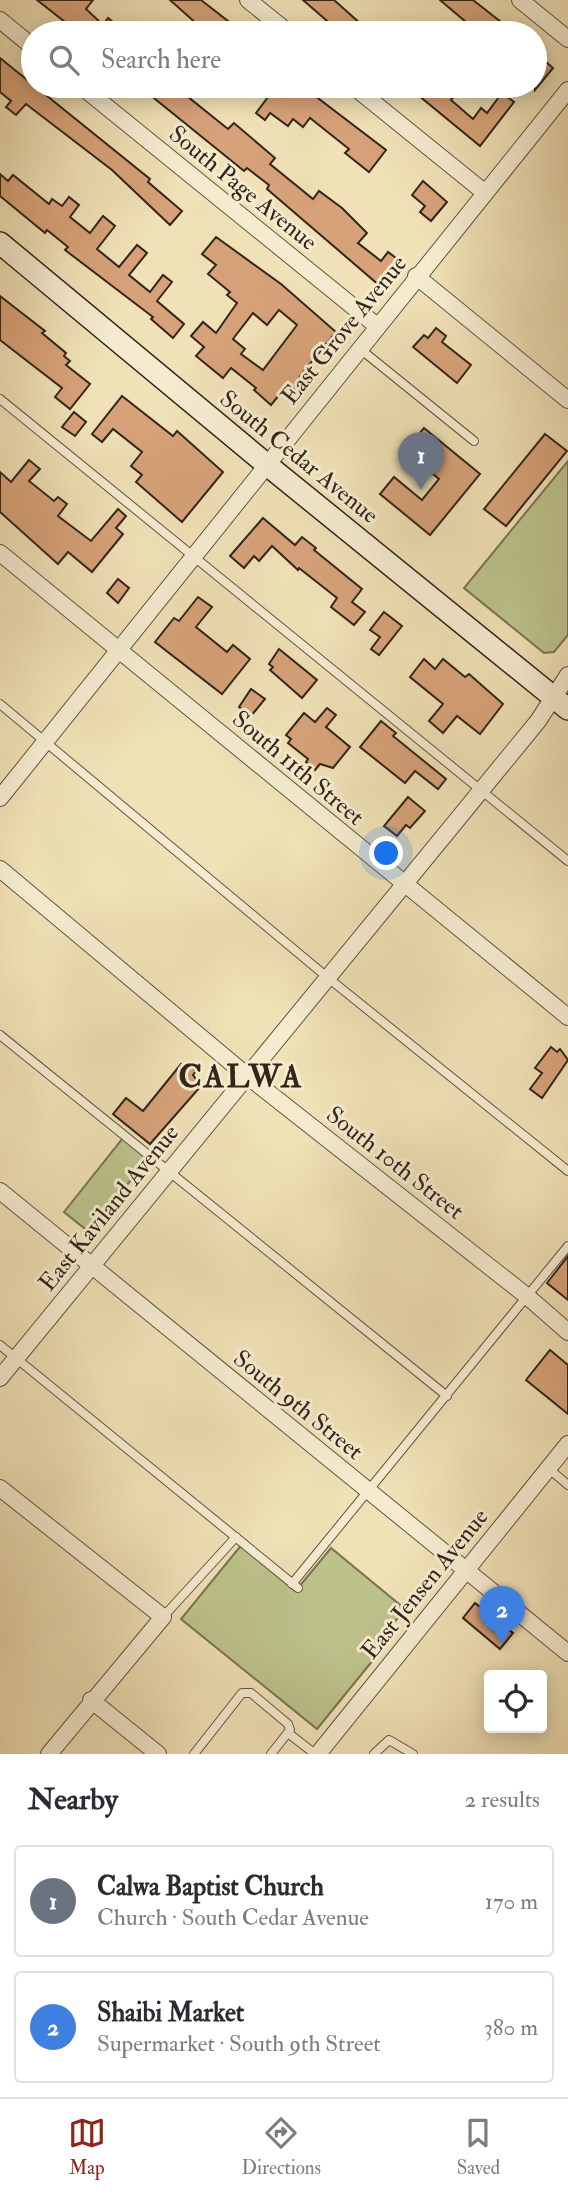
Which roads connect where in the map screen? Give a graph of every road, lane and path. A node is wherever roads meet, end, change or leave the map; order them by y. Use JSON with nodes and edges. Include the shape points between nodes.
{"nodes":[{"id":1,"x":248,"y":0,"type":"edge"},
{"id":2,"x":520,"y":0,"type":"edge"},
{"id":3,"x":0,"y":20,"type":"edge"},
{"id":4,"x":274,"y":21,"type":"edge"},
{"id":5,"x":546,"y":21,"type":"edge"},
{"id":6,"x":547,"y":22,"type":"edge"},
{"id":7,"x":21,"y":37,"type":"edge"},
{"id":8,"x":568,"y":39,"type":"edge"},
{"id":9,"x":568,"y":90,"type":"edge"},
{"id":10,"x":96,"y":98,"type":"edge"},
{"id":11,"x":369,"y":98,"type":"edge"},
{"id":12,"x":484,"y":192,"type":"junction"},
{"id":13,"x":0,"y":243,"type":"edge"},
{"id":14,"x":416,"y":276,"type":"junction"},
{"id":15,"x":377,"y":326,"type":"junction"},
{"id":16,"x":359,"y":348,"type":"junction"},
{"id":17,"x":0,"y":399,"type":"edge"},
{"id":18,"x":568,"y":400,"type":"edge"},
{"id":19,"x":474,"y":441,"type":"dead end"},
{"id":20,"x":265,"y":464,"type":"junction"},
{"id":21,"x":0,"y":553,"type":"edge"},
{"id":22,"x":195,"y":557,"type":"junction"},
{"id":23,"x":121,"y":649,"type":"junction"},
{"id":24,"x":568,"y":675,"type":"edge"},
{"id":25,"x":560,"y":703,"type":"edge"},
{"id":26,"x":0,"y":704,"type":"edge"},
{"id":27,"x":46,"y":741,"type":"junction"},
{"id":28,"x":480,"y":790,"type":"junction"},
{"id":29,"x":0,"y":798,"type":"edge"},
{"id":30,"x":568,"y":862,"type":"edge"},
{"id":31,"x":0,"y":869,"type":"edge"},
{"id":32,"x":402,"y":884,"type":"junction"},
{"id":33,"x":327,"y":977,"type":"junction"},
{"id":34,"x":568,"y":1017,"type":"edge"},
{"id":35,"x":0,"y":1035,"type":"edge"},
{"id":36,"x":246,"y":1075,"type":"junction"},
{"id":37,"x":568,"y":1171,"type":"edge"},
{"id":38,"x":167,"y":1172,"type":"junction"},
{"id":39,"x":0,"y":1191,"type":"edge"},
{"id":40,"x":568,"y":1246,"type":"edge"},
{"id":41,"x":92,"y":1266,"type":"junction"},
{"id":42,"x":528,"y":1297,"type":"junction"},
{"id":43,"x":568,"y":1332,"type":"edge"},
{"id":44,"x":0,"y":1345,"type":"edge"},
{"id":45,"x":16,"y":1358,"type":"junction"},
{"id":46,"x":0,"y":1378,"type":"edge"},
{"id":47,"x":447,"y":1396,"type":"junction"},
{"id":48,"x":568,"y":1444,"type":"edge"},
{"id":49,"x":548,"y":1468,"type":"junction"},
{"id":50,"x":568,"y":1485,"type":"edge"},
{"id":51,"x":0,"y":1488,"type":"edge"},
{"id":52,"x":368,"y":1491,"type":"junction"},
{"id":53,"x":236,"y":1537,"type":"junction"},
{"id":54,"x":465,"y":1569,"type":"junction"},
{"id":55,"x":163,"y":1617,"type":"junction"},
{"id":56,"x":567,"y":1649,"type":"edge"},
{"id":57,"x":91,"y":1700,"type":"junction"},
{"id":58,"x":288,"y":1733,"type":"junction"},
{"id":59,"x":49,"y":1754,"type":"edge"},
{"id":60,"x":158,"y":1754,"type":"edge"},
{"id":61,"x":194,"y":1754,"type":"edge"},
{"id":62,"x":271,"y":1754,"type":"edge"},
{"id":63,"x":317,"y":1754,"type":"edge"},
{"id":64,"x":374,"y":1754,"type":"edge"},
{"id":65,"x":413,"y":1754,"type":"edge"}],
"edges":[{"from":1,"to":4,"type":"street"},
{"from":2,"to":5,"type":"street"},
{"from":3,"to":7,"type":"street"},
{"from":6,"to":8,"type":"street"},
{"from":9,"to":12,"type":"street","name":"East Grove Avenue"},
{"from":10,"to":15,"type":"street","name":"South Page Avenue"},
{"from":11,"to":12,"type":"street"},
{"from":12,"to":14,"type":"street","name":"East Grove Avenue"},
{"from":13,"to":20,"type":"main road","name":"South Cedar Avenue"},
{"from":14,"to":15,"type":"street","name":"East Grove Avenue"},
{"from":14,"to":18,"type":"street"},
{"from":15,"to":16,"type":"street","name":"East Grove Avenue"},
{"from":16,"to":19,"type":"lane"},
{"from":16,"to":20,"type":"street","name":"East Grove Avenue"},
{"from":17,"to":22,"type":"lane"},
{"from":20,"to":22,"type":"street","name":"East Grove Avenue"},
{"from":20,"to":25,"type":"main road","name":"South Cedar Avenue"},
{"from":21,"to":23,"type":"street","name":"South 11th Street"},
{"from":22,"to":23,"type":"street","name":"East Grove Avenue"},
{"from":22,"to":28,"type":"lane"},
{"from":23,"to":27,"type":"street","name":"East Grove Avenue"},
{"from":23,"to":32,"type":"street","name":"South 11th Street"},
{"from":24,"to":25,"type":"street","name":"East Kaviland Avenue"},
{"from":25,"to":28,"type":"street","name":"East Kaviland Avenue","via":[[538,721]]},
{"from":26,"to":27,"type":"lane"},
{"from":27,"to":29,"type":"street","name":"East Grove Avenue"},
{"from":27,"to":33,"type":"lane"},
{"from":28,"to":30,"type":"lane"},
{"from":28,"to":32,"type":"street","name":"East Kaviland Avenue"},
{"from":31,"to":36,"type":"street","name":"South 10th Street"},
{"from":32,"to":33,"type":"street","name":"East Kaviland Avenue"},
{"from":32,"to":34,"type":"street","name":"South 11th Street"},
{"from":33,"to":36,"type":"street","name":"East Kaviland Avenue"},
{"from":33,"to":37,"type":"lane"},
{"from":35,"to":38,"type":"lane"},
{"from":36,"to":38,"type":"street","name":"East Kaviland Avenue"},
{"from":36,"to":42,"type":"street","name":"South 10th Street"},
{"from":38,"to":41,"type":"street","name":"East Kaviland Avenue"},
{"from":38,"to":47,"type":"lane"},
{"from":39,"to":41,"type":"street","name":"South 9th Street"},
{"from":40,"to":42,"type":"lane"},
{"from":41,"to":45,"type":"street","name":"East Kaviland Avenue"},
{"from":41,"to":52,"type":"street","name":"South 9th Street"},
{"from":42,"to":43,"type":"street","name":"South 10th Street"},
{"from":42,"to":47,"type":"lane"},
{"from":44,"to":45,"type":"lane"},
{"from":45,"to":46,"type":"street","name":"East Kaviland Avenue"},
{"from":45,"to":53,"type":"lane"},
{"from":47,"to":52,"type":"lane"},
{"from":48,"to":49,"type":"street","name":"East Jensen Avenue"},
{"from":49,"to":50,"type":"lane"},
{"from":49,"to":54,"type":"street","name":"East Jensen Avenue"},
{"from":51,"to":55,"type":"street"},
{"from":52,"to":53,"type":"lane","via":[[295,1586]]},
{"from":52,"to":54,"type":"street","name":"South 9th Street"},
{"from":53,"to":55,"type":"lane"},
{"from":54,"to":56,"type":"street","name":"South 9th Street"},
{"from":54,"to":63,"type":"street","name":"East Jensen Avenue"},
{"from":55,"to":57,"type":"street"},
{"from":57,"to":59,"type":"street"},
{"from":57,"to":60,"type":"street"},
{"from":58,"to":61,"type":"lane","via":[[288,1724],[251,1693],[242,1693]]},
{"from":58,"to":62,"type":"lane"},
{"from":58,"to":63,"type":"lane"},
{"from":64,"to":65,"type":"lane","via":[[389,1740]]}]}
